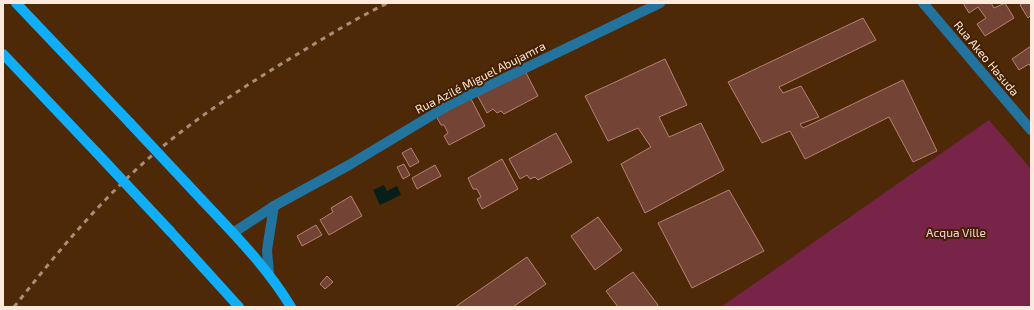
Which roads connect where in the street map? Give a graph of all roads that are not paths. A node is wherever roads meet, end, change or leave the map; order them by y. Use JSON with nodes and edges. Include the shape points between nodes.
{"nodes":[{"id":1,"x":16,"y":3,"type":"edge"},
{"id":2,"x":660,"y":3,"type":"edge"},
{"id":3,"x":922,"y":3,"type":"edge"},
{"id":4,"x":3,"y":54,"type":"edge"},
{"id":5,"x":1031,"y":130,"type":"edge"},
{"id":6,"x":274,"y":206,"type":"junction"},
{"id":7,"x":233,"y":233,"type":"junction"},
{"id":8,"x":269,"y":274,"type":"junction"},
{"id":9,"x":239,"y":307,"type":"edge"},
{"id":10,"x":291,"y":307,"type":"edge"}],
"edges":[{"from":1,"to":7,"type":"main road","bridge":true},
{"from":2,"to":6,"type":"street","name":"Rua Azilé Miguel Abujamra","via":[[449,105]]},
{"from":3,"to":5,"type":"street","name":"Rua Akeo Hasuda"},
{"from":4,"to":9,"type":"main road","bridge":true},
{"from":6,"to":7,"type":"street","name":"Rua Azilé Miguel Abujamra"},
{"from":6,"to":8,"type":"street","via":[[267,250]]},
{"from":7,"to":8,"type":"main road"},
{"from":8,"to":10,"type":"main road"}]}
